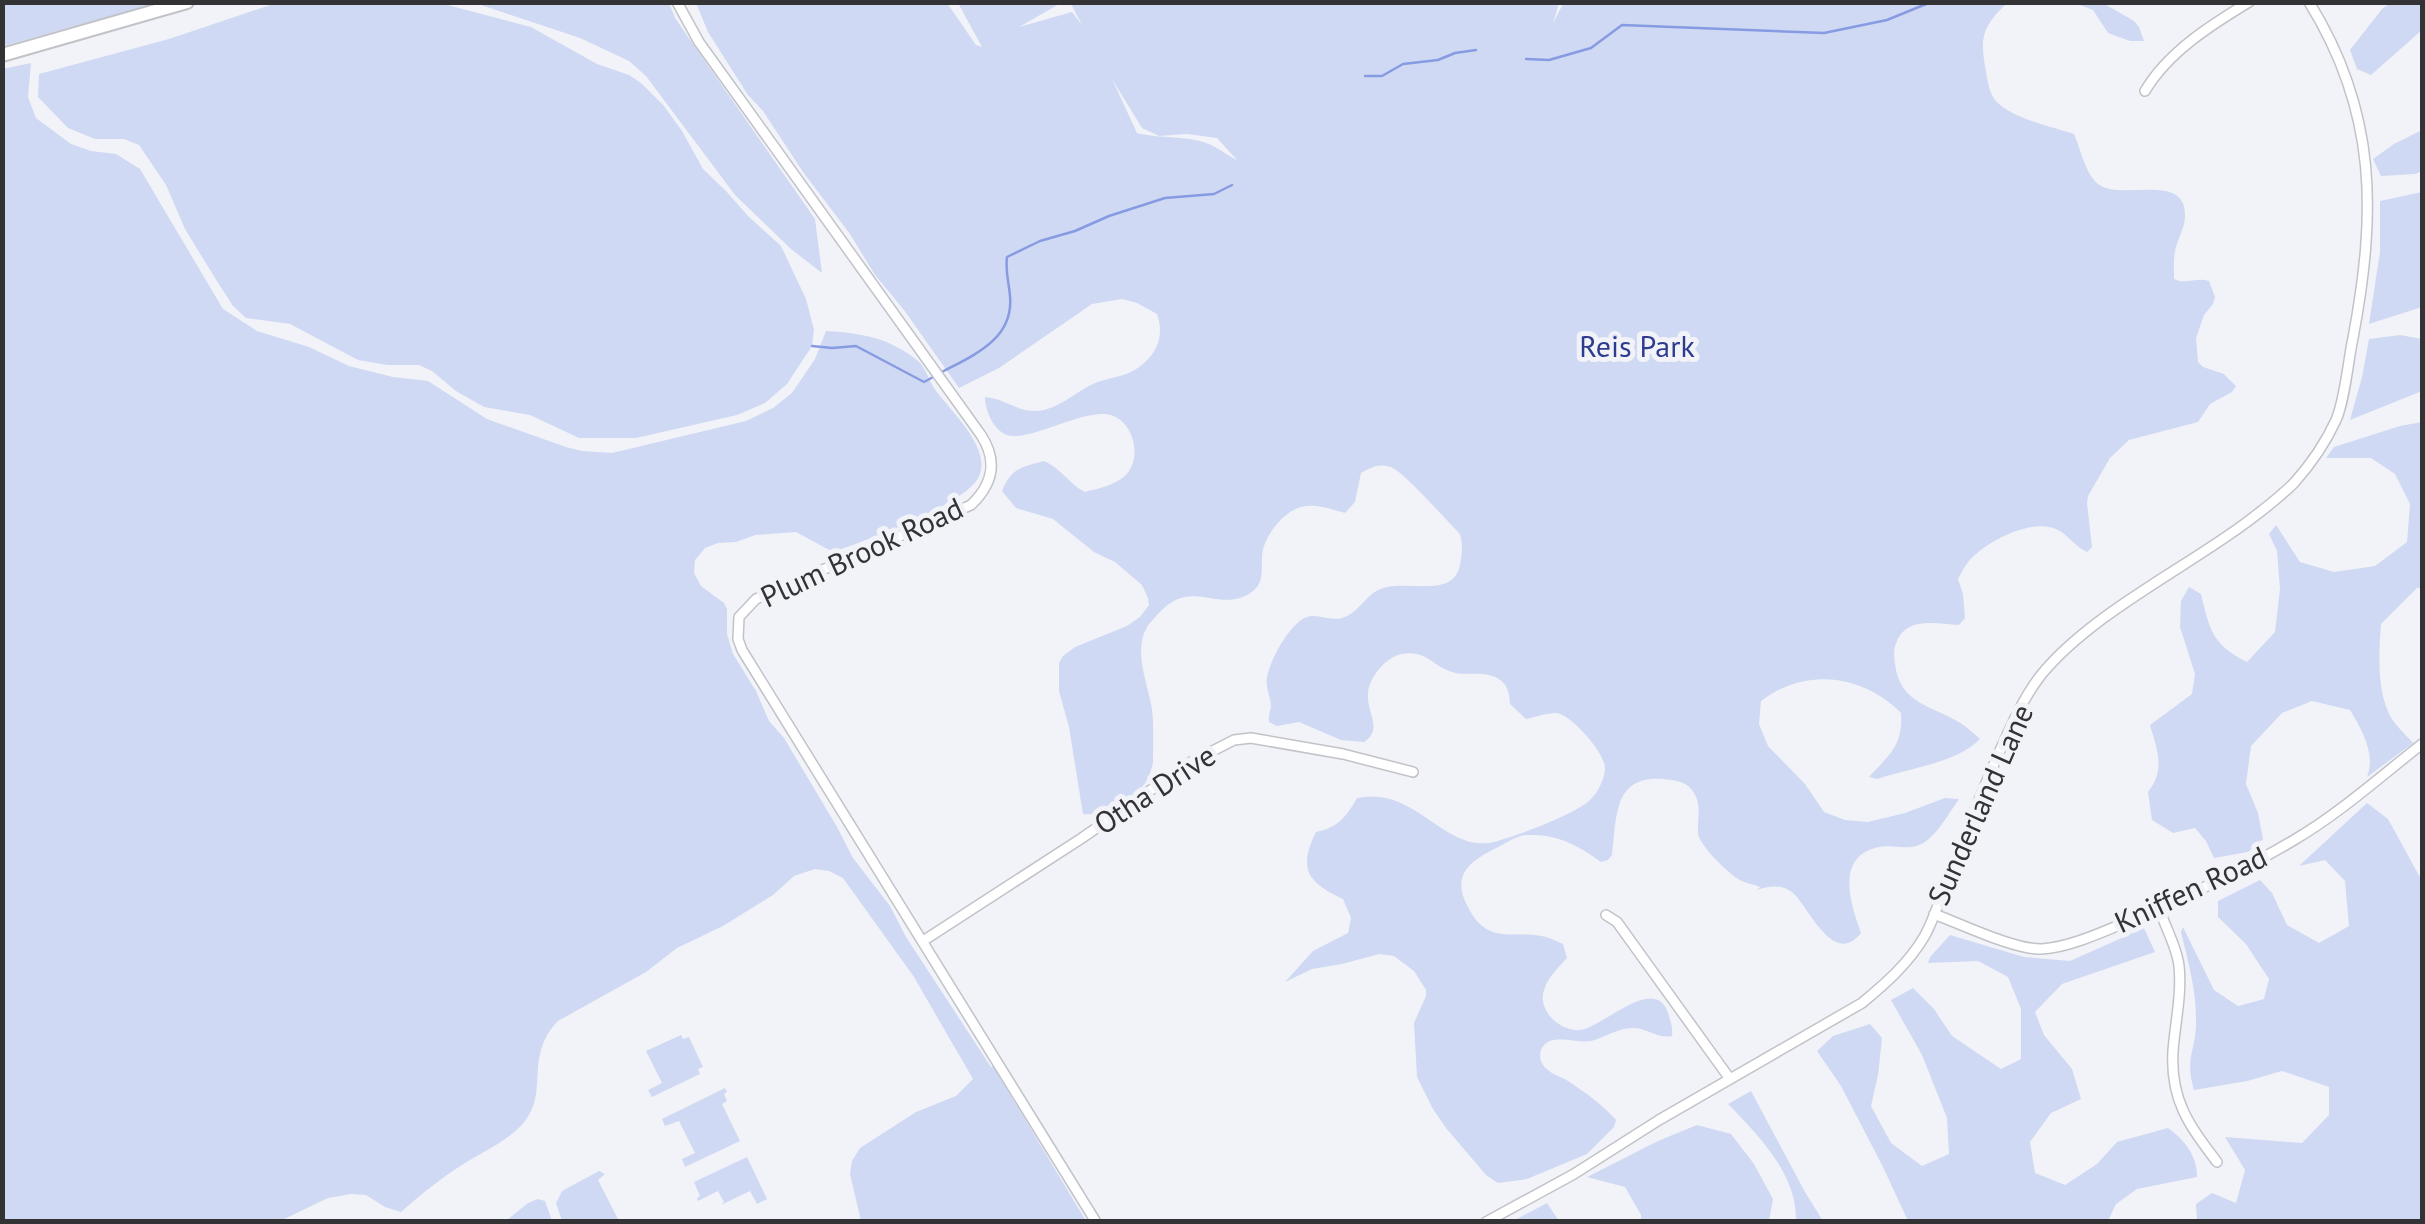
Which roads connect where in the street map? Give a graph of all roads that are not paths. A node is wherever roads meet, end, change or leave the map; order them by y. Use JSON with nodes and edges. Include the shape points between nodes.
{"nodes":[{"id":1,"x":186,"y":2,"type":"edge"},
{"id":2,"x":677,"y":2,"type":"edge"},
{"id":3,"x":2249,"y":2,"type":"edge"},
{"id":4,"x":2310,"y":2,"type":"edge"},
{"id":5,"x":2,"y":55,"type":"edge"},
{"id":6,"x":2145,"y":91,"type":"dead end"},
{"id":7,"x":2422,"y":744,"type":"edge"},
{"id":8,"x":1413,"y":772,"type":"dead end"},
{"id":9,"x":2159,"y":908,"type":"junction"},
{"id":10,"x":1934,"y":914,"type":"junction"},
{"id":11,"x":1606,"y":915,"type":"dead end"},
{"id":12,"x":923,"y":941,"type":"junction"},
{"id":13,"x":1730,"y":1079,"type":"junction"},
{"id":14,"x":2216,"y":1162,"type":"dead end"},
{"id":15,"x":1096,"y":1222,"type":"edge"},
{"id":16,"x":1486,"y":1222,"type":"edge"}],
"edges":[{"from":1,"to":5,"type":"main road"},
{"from":2,"to":12,"type":"street","name":"Plum Brook Road","via":[[992,459],[988,484],[971,504],[756,599],[737,628],[742,650]]},
{"from":3,"to":6,"type":"street","via":[[2176,56]]},
{"from":4,"to":10,"type":"street","name":"Sunderland Lane","via":[[2344,66],[2368,178],[2363,286],[2338,418],[2302,472],[2272,502],[2096,626],[2040,676],[2004,742]]},
{"from":7,"to":9,"type":"street","name":"Kniffen Road","via":[[2295,840]]},
{"from":8,"to":12,"type":"street","name":"Otha Drive","via":[[1343,754],[1234,740]]},
{"from":9,"to":10,"type":"street","name":"Kniffen Road","via":[[2039,949]]},
{"from":9,"to":14,"type":"street","via":[[2179,962],[2174,1083],[2187,1122]]},
{"from":10,"to":13,"type":"street","name":"Sunderland Lane","via":[[1902,967],[1862,1003]]},
{"from":11,"to":13,"type":"street"},
{"from":12,"to":15,"type":"street","name":"Plum Brook Road"},
{"from":13,"to":16,"type":"street","name":"Sunderland Lane"}]}
